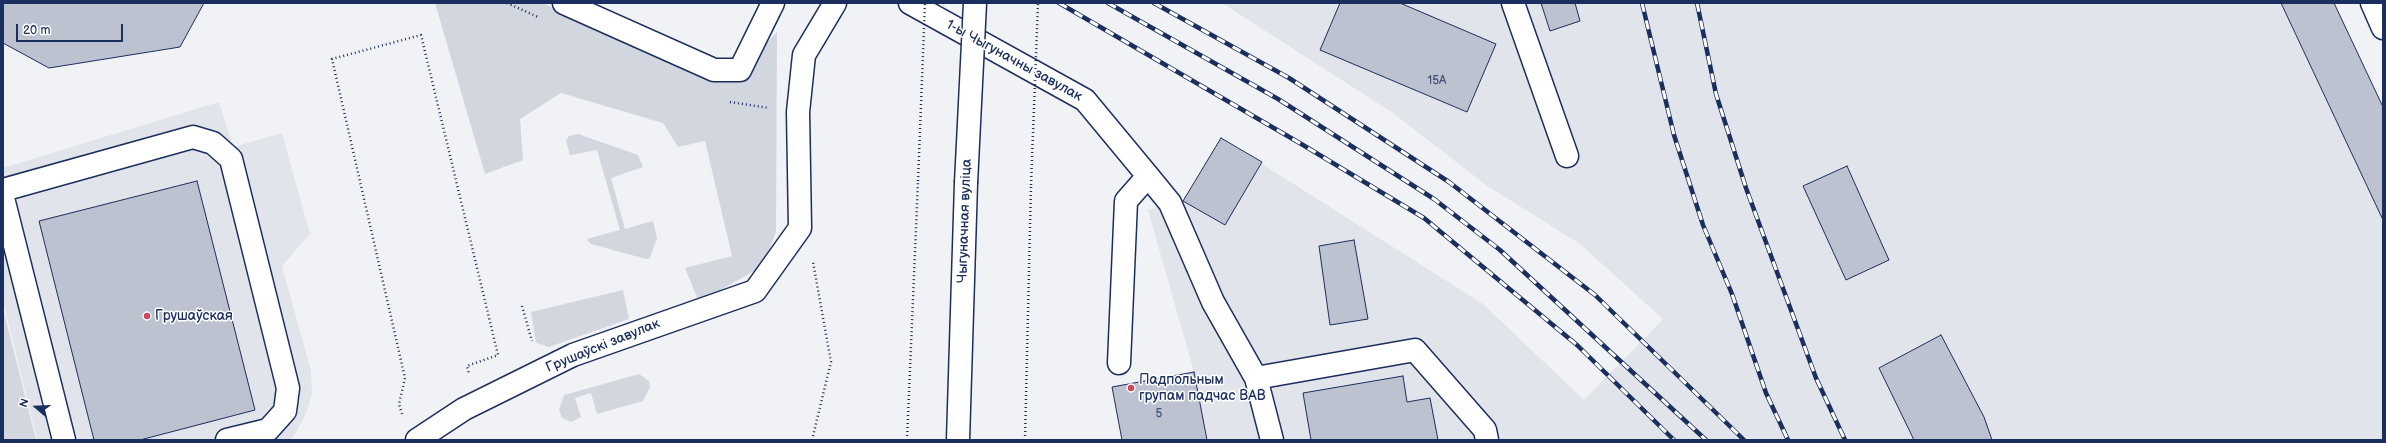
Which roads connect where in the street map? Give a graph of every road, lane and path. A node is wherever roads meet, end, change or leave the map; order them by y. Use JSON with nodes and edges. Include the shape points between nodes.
{"nodes":[{"id":1,"x":564,"y":3,"type":"edge"},
{"id":2,"x":773,"y":3,"type":"edge"},
{"id":3,"x":835,"y":3,"type":"edge"},
{"id":4,"x":910,"y":3,"type":"edge"},
{"id":5,"x":925,"y":3,"type":"edge"},
{"id":6,"x":975,"y":3,"type":"edge"},
{"id":7,"x":1038,"y":3,"type":"edge"},
{"id":8,"x":1513,"y":3,"type":"edge"},
{"id":9,"x":2372,"y":3,"type":"edge"},
{"id":10,"x":2383,"y":28,"type":"edge"},
{"id":11,"x":1567,"y":156,"type":"dead end"},
{"id":12,"x":1148,"y":176,"type":"junction"},
{"id":13,"x":3,"y":190,"type":"edge"},
{"id":14,"x":3,"y":198,"type":"edge"},
{"id":15,"x":800,"y":228,"type":"junction"},
{"id":16,"x":522,"y":306,"type":"dead end"},
{"id":17,"x":532,"y":343,"type":"dead end"},
{"id":18,"x":1118,"y":363,"type":"dead end"},
{"id":19,"x":1256,"y":378,"type":"junction"},
{"id":20,"x":471,"y":380,"type":"dead end"},
{"id":21,"x":403,"y":418,"type":"dead end"},
{"id":22,"x":64,"y":440,"type":"edge"},
{"id":23,"x":227,"y":440,"type":"edge"},
{"id":24,"x":416,"y":440,"type":"edge"},
{"id":25,"x":812,"y":440,"type":"edge"},
{"id":26,"x":907,"y":440,"type":"edge"},
{"id":27,"x":958,"y":440,"type":"edge"},
{"id":28,"x":1025,"y":440,"type":"edge"},
{"id":29,"x":1272,"y":440,"type":"edge"},
{"id":30,"x":1487,"y":440,"type":"edge"}],
"edges":[{"from":1,"to":2,"type":"main road","via":[[714,70],[740,70]]},
{"from":3,"to":15,"type":"main road","via":[[804,55],[798,112]]},
{"from":4,"to":12,"type":"main road","name":"1-ы Чыгуначны завулак","via":[[1085,100]]},
{"from":5,"to":26,"type":"path","bridge":true},
{"from":6,"to":27,"type":"main road","name":"Чыгуначная вуліца","bridge":true},
{"from":7,"to":28,"type":"path","bridge":true},
{"from":8,"to":11,"type":"main road"},
{"from":9,"to":10,"type":"main road"},
{"from":12,"to":18,"type":"main road","via":[[1126,201]]},
{"from":12,"to":19,"type":"main road","name":"1-ы Чыгуначны завулак","via":[[1170,203],[1213,302]]},
{"from":13,"to":23,"type":"main road","via":[[193,137],[213,144],[231,159],[288,388],[285,410],[268,430]]},
{"from":14,"to":22,"type":"main road"},
{"from":15,"to":24,"type":"main road","name":"Грушаўскі завулак","via":[[755,291],[573,355],[464,409]]},
{"from":15,"to":25,"type":"path","via":[[812,258],[831,362]]},
{"from":16,"to":17,"type":"path"},
{"from":19,"to":29,"type":"main road","name":"1-ы Чыгуначны завулак"},
{"from":19,"to":30,"type":"main road","via":[[1415,350],[1485,430]]},
{"from":20,"to":21,"type":"path","via":[[467,366],[498,355],[421,35],[332,59],[405,378],[400,404]]}]}
